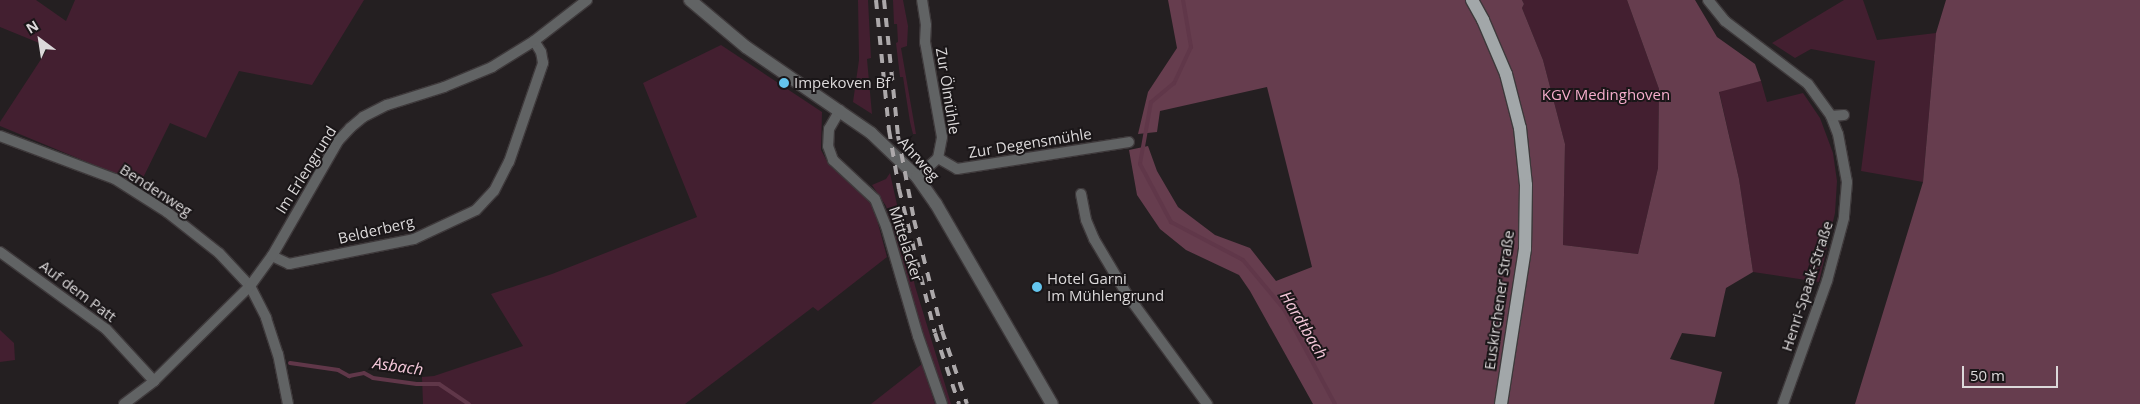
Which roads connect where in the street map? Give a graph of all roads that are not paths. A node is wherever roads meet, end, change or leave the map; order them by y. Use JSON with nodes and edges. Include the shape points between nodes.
{"nodes":[{"id":1,"x":587,"y":0,"type":"edge"},
{"id":2,"x":690,"y":0,"type":"edge"},
{"id":3,"x":922,"y":0,"type":"edge"},
{"id":4,"x":1472,"y":0,"type":"edge"},
{"id":5,"x":1708,"y":0,"type":"edge"},
{"id":6,"x":534,"y":42,"type":"junction"},
{"id":7,"x":840,"y":110,"type":"junction"},
{"id":8,"x":1844,"y":115,"type":"dead end"},
{"id":9,"x":1831,"y":116,"type":"junction"},
{"id":10,"x":0,"y":136,"type":"edge"},
{"id":11,"x":1129,"y":142,"type":"dead end"},
{"id":12,"x":938,"y":158,"type":"junction"},
{"id":13,"x":916,"y":177,"type":"junction"},
{"id":14,"x":1081,"y":194,"type":"dead end"},
{"id":15,"x":0,"y":252,"type":"edge"},
{"id":16,"x":272,"y":256,"type":"junction"},
{"id":17,"x":250,"y":286,"type":"junction"},
{"id":18,"x":154,"y":381,"type":"junction"},
{"id":19,"x":124,"y":404,"type":"edge"},
{"id":20,"x":288,"y":404,"type":"edge"},
{"id":21,"x":942,"y":404,"type":"edge"},
{"id":22,"x":1052,"y":404,"type":"edge"},
{"id":23,"x":1207,"y":404,"type":"edge"},
{"id":24,"x":1501,"y":404,"type":"edge"},
{"id":25,"x":1783,"y":404,"type":"edge"}],
"edges":[{"from":1,"to":6,"type":"street","name":"Im Erlengrund"},
{"from":2,"to":7,"type":"street","name":"Ahrweg","via":[[746,48]]},
{"from":3,"to":12,"type":"street","name":"Zur Ölmühle","via":[[942,137]]},
{"from":4,"to":24,"type":"main road","name":"Euskirchener Straße","via":[[1506,74],[1520,128],[1526,185],[1525,249]]},
{"from":5,"to":9,"type":"street","name":"Henri-Spaak-Straße","via":[[1725,21],[1808,84]]},
{"from":6,"to":16,"type":"street","name":"Im Erlengrund","via":[[492,67],[444,87],[387,104],[363,117],[338,142]]},
{"from":6,"to":16,"type":"street","name":"Belderberg","via":[[542,52],[543,63],[509,162],[494,192],[476,210],[414,238],[289,264]]},
{"from":7,"to":13,"type":"street","name":"Ahrweg","via":[[878,140]]},
{"from":7,"to":21,"type":"street","name":"Mittelacker","via":[[829,129],[828,146],[833,160],[875,199]]},
{"from":8,"to":9,"type":"street"},
{"from":9,"to":25,"type":"street","name":"Henri-Spaak-Straße","via":[[1838,134],[1847,182],[1844,218],[1827,281]]},
{"from":10,"to":17,"type":"street","name":"Bendenweg","via":[[115,179],[167,212],[219,253]]},
{"from":11,"to":12,"type":"street","name":"Zur Degensmühle","via":[[957,169]]},
{"from":12,"to":13,"type":"street"},
{"from":13,"to":22,"type":"street","name":"Ahrweg","via":[[936,204]]},
{"from":14,"to":23,"type":"street","via":[[1094,239],[1128,296]]},
{"from":15,"to":18,"type":"street","name":"Auf dem Patt","via":[[106,329]]},
{"from":16,"to":17,"type":"street","name":"Im Erlengrund"},
{"from":17,"to":18,"type":"street","name":"Im Erlengrund"},
{"from":17,"to":20,"type":"street","name":"Bendenweg","via":[[275,345]]},
{"from":18,"to":19,"type":"street","name":"Im Erlengrund"}]}
